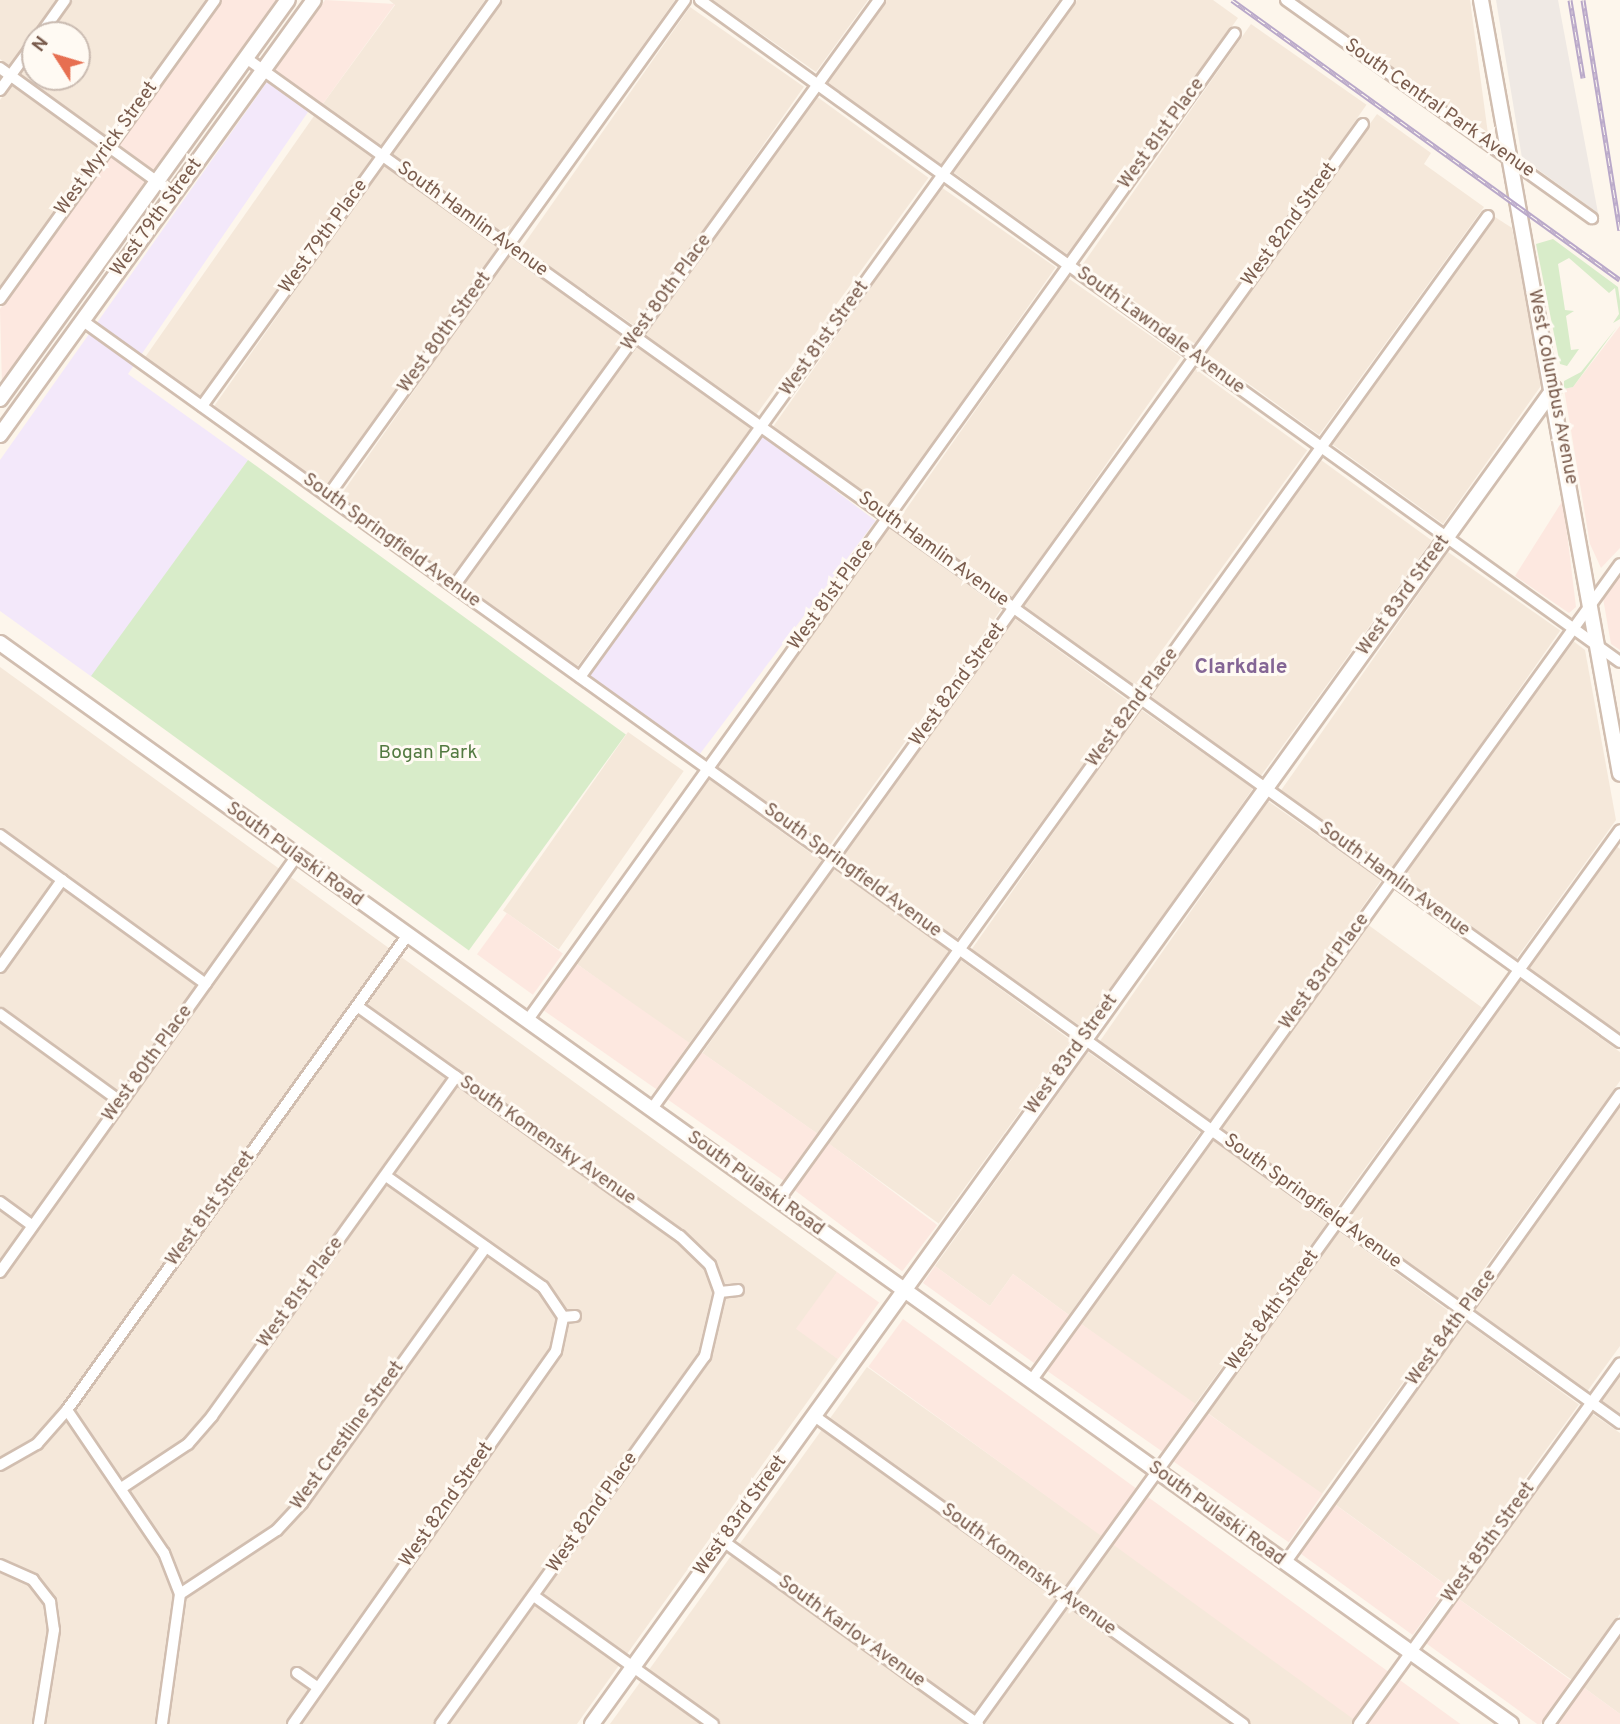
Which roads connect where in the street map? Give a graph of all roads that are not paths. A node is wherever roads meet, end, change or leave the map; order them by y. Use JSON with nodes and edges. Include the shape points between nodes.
{"nodes":[{"id":1,"x":65,"y":0,"type":"edge"},
{"id":2,"x":215,"y":0,"type":"edge"},
{"id":3,"x":288,"y":0,"type":"edge"},
{"id":4,"x":314,"y":0,"type":"edge"},
{"id":5,"x":495,"y":0,"type":"edge"},
{"id":6,"x":685,"y":0,"type":"edge"},
{"id":7,"x":700,"y":0,"type":"edge"},
{"id":8,"x":879,"y":0,"type":"edge"},
{"id":9,"x":1069,"y":0,"type":"edge"},
{"id":10,"x":1286,"y":0,"type":"edge"},
{"id":11,"x":1482,"y":0,"type":"edge"},
{"id":12,"x":50,"y":21,"type":"edge"},
{"id":13,"x":1235,"y":33,"type":"dead end"},
{"id":14,"x":246,"y":58,"type":"junction"},
{"id":15,"x":21,"y":61,"type":"edge"},
{"id":16,"x":0,"y":68,"type":"edge"},
{"id":17,"x":263,"y":70,"type":"junction"},
{"id":18,"x":10,"y":76,"type":"junction"},
{"id":19,"x":818,"y":85,"type":"junction"},
{"id":20,"x":0,"y":90,"type":"edge"},
{"id":21,"x":1363,"y":124,"type":"dead end"},
{"id":22,"x":108,"y":146,"type":"junction"},
{"id":23,"x":383,"y":155,"type":"junction"},
{"id":24,"x":1509,"y":160,"type":"junction"},
{"id":25,"x":943,"y":175,"type":"junction"},
{"id":26,"x":157,"y":181,"type":"junction"},
{"id":27,"x":174,"y":194,"type":"junction"},
{"id":28,"x":1488,"y":216,"type":"dead end"},
{"id":29,"x":1592,"y":218,"type":"dead end"},
{"id":30,"x":509,"y":246,"type":"junction"},
{"id":31,"x":1068,"y":265,"type":"junction"},
{"id":32,"x":0,"y":299,"type":"edge"},
{"id":33,"x":83,"y":321,"type":"junction"},
{"id":34,"x":635,"y":337,"type":"junction"},
{"id":35,"x":1196,"y":356,"type":"junction"},
{"id":36,"x":1554,"y":388,"type":"junction"},
{"id":37,"x":1,"y":395,"type":"edge"},
{"id":38,"x":202,"y":406,"type":"junction"},
{"id":39,"x":761,"y":427,"type":"junction"},
{"id":40,"x":0,"y":435,"type":"edge"},
{"id":41,"x":1320,"y":446,"type":"junction"},
{"id":42,"x":328,"y":496,"type":"junction"},
{"id":43,"x":888,"y":517,"type":"junction"},
{"id":44,"x":1446,"y":537,"type":"junction"},
{"id":45,"x":1620,"y":564,"type":"edge"},
{"id":46,"x":454,"y":586,"type":"junction"},
{"id":47,"x":1591,"y":603,"type":"junction"},
{"id":48,"x":1014,"y":608,"type":"junction"},
{"id":49,"x":1574,"y":629,"type":"junction"},
{"id":50,"x":0,"y":643,"type":"edge"},
{"id":51,"x":1599,"y":648,"type":"junction"},
{"id":52,"x":1620,"y":662,"type":"edge"},
{"id":53,"x":580,"y":677,"type":"junction"},
{"id":54,"x":1140,"y":698,"type":"junction"},
{"id":55,"x":707,"y":767,"type":"junction"},
{"id":56,"x":1620,"y":774,"type":"edge"},
{"id":57,"x":1265,"y":788,"type":"junction"},
{"id":58,"x":1620,"y":830,"type":"edge"},
{"id":59,"x":0,"y":835,"type":"edge"},
{"id":60,"x":296,"y":857,"type":"junction"},
{"id":61,"x":834,"y":858,"type":"junction"},
{"id":62,"x":1392,"y":879,"type":"junction"},
{"id":63,"x":62,"y":880,"type":"junction"},
{"id":64,"x":407,"y":936,"type":"junction"},
{"id":65,"x":960,"y":948,"type":"junction"},
{"id":66,"x":0,"y":967,"type":"edge"},
{"id":67,"x":1518,"y":969,"type":"junction"},
{"id":68,"x":206,"y":984,"type":"junction"},
{"id":69,"x":356,"y":1006,"type":"junction"},
{"id":70,"x":0,"y":1014,"type":"edge"},
{"id":71,"x":527,"y":1020,"type":"junction"},
{"id":72,"x":1085,"y":1038,"type":"junction"},
{"id":73,"x":1620,"y":1042,"type":"edge"},
{"id":74,"x":456,"y":1076,"type":"junction"},
{"id":75,"x":1620,"y":1094,"type":"edge"},
{"id":76,"x":121,"y":1102,"type":"junction"},
{"id":77,"x":652,"y":1110,"type":"junction"},
{"id":78,"x":1210,"y":1129,"type":"junction"},
{"id":79,"x":386,"y":1176,"type":"junction"},
{"id":80,"x":778,"y":1201,"type":"junction"},
{"id":81,"x":0,"y":1202,"type":"edge"},
{"id":82,"x":1337,"y":1220,"type":"junction"},
{"id":83,"x":33,"y":1226,"type":"junction"},
{"id":84,"x":486,"y":1247,"type":"junction"},
{"id":85,"x":0,"y":1272,"type":"edge"},
{"id":86,"x":738,"y":1290,"type":"dead end"},
{"id":87,"x":902,"y":1290,"type":"junction"},
{"id":88,"x":720,"y":1292,"type":"junction"},
{"id":89,"x":1464,"y":1311,"type":"junction"},
{"id":90,"x":575,"y":1316,"type":"dead end"},
{"id":91,"x":563,"y":1317,"type":"junction"},
{"id":92,"x":1620,"y":1363,"type":"edge"},
{"id":93,"x":1031,"y":1381,"type":"junction"},
{"id":94,"x":1591,"y":1402,"type":"junction"},
{"id":95,"x":67,"y":1410,"type":"junction"},
{"id":96,"x":813,"y":1415,"type":"junction"},
{"id":97,"x":1620,"y":1423,"type":"edge"},
{"id":98,"x":0,"y":1465,"type":"edge"},
{"id":99,"x":1158,"y":1472,"type":"junction"},
{"id":100,"x":123,"y":1487,"type":"junction"},
{"id":101,"x":723,"y":1541,"type":"junction"},
{"id":102,"x":1285,"y":1563,"type":"junction"},
{"id":103,"x":0,"y":1565,"type":"edge"},
{"id":104,"x":180,"y":1594,"type":"junction"},
{"id":105,"x":534,"y":1596,"type":"junction"},
{"id":106,"x":1067,"y":1598,"type":"junction"},
{"id":107,"x":1620,"y":1625,"type":"edge"},
{"id":108,"x":1411,"y":1652,"type":"junction"},
{"id":109,"x":633,"y":1667,"type":"junction"},
{"id":110,"x":297,"y":1673,"type":"dead end"},
{"id":111,"x":317,"y":1687,"type":"junction"},
{"id":112,"x":977,"y":1723,"type":"edge"},
{"id":113,"x":39,"y":1724,"type":"edge"},
{"id":114,"x":162,"y":1724,"type":"edge"},
{"id":115,"x":293,"y":1724,"type":"edge"},
{"id":116,"x":441,"y":1724,"type":"edge"},
{"id":117,"x":592,"y":1724,"type":"edge"},
{"id":118,"x":713,"y":1724,"type":"edge"},
{"id":119,"x":1243,"y":1724,"type":"edge"},
{"id":120,"x":1359,"y":1724,"type":"edge"},
{"id":121,"x":1511,"y":1724,"type":"edge"},
{"id":122,"x":1549,"y":1724,"type":"edge"}],
"edges":[{"from":1,"to":12,"type":"street"},
{"from":2,"to":22,"type":"street","name":"West Myrick Street"},
{"from":3,"to":14,"type":"main road","name":"West 79th Street"},
{"from":4,"to":17,"type":"main road","name":"West 79th Street"},
{"from":5,"to":23,"type":"street","name":"West 79th Place"},
{"from":6,"to":30,"type":"street","name":"West 80th Street"},
{"from":7,"to":19,"type":"street","name":"South Lawndale Avenue"},
{"from":8,"to":19,"type":"street","name":"West 80th Place"},
{"from":9,"to":25,"type":"street","name":"West 81st Street"},
{"from":10,"to":24,"type":"street","name":"South Central Park Avenue"},
{"from":11,"to":24,"type":"main road","name":"West Columbus Avenue"},
{"from":13,"to":31,"type":"street","name":"West 81st Place"},
{"from":14,"to":17,"type":"street","name":"South Hamlin Avenue"},
{"from":14,"to":26,"type":"main road","name":"West 79th Street"},
{"from":15,"to":18,"type":"street"},
{"from":16,"to":18,"type":"street"},
{"from":17,"to":23,"type":"street","name":"South Hamlin Avenue"},
{"from":17,"to":27,"type":"main road","name":"West 79th Street"},
{"from":18,"to":20,"type":"street"},
{"from":18,"to":22,"type":"street"},
{"from":19,"to":25,"type":"street","name":"South Lawndale Avenue"},
{"from":19,"to":34,"type":"street","name":"West 80th Place"},
{"from":21,"to":35,"type":"street","name":"West 82nd Street"},
{"from":22,"to":26,"type":"street"},
{"from":22,"to":32,"type":"street","name":"West Myrick Street"},
{"from":23,"to":30,"type":"street","name":"South Hamlin Avenue"},
{"from":23,"to":38,"type":"street","name":"West 79th Place"},
{"from":24,"to":29,"type":"street","name":"South Central Park Avenue"},
{"from":24,"to":36,"type":"main road","name":"West Columbus Avenue"},
{"from":25,"to":31,"type":"street","name":"South Lawndale Avenue"},
{"from":25,"to":39,"type":"street","name":"West 81st Street"},
{"from":26,"to":27,"type":"street"},
{"from":26,"to":37,"type":"main road","name":"West 79th Street"},
{"from":27,"to":33,"type":"main road","name":"West 79th Street"},
{"from":28,"to":41,"type":"street","name":"West 82nd Place"},
{"from":30,"to":34,"type":"street","name":"South Hamlin Avenue"},
{"from":30,"to":42,"type":"street","name":"West 80th Street"},
{"from":31,"to":35,"type":"street","name":"South Lawndale Avenue"},
{"from":31,"to":43,"type":"street","name":"West 81st Place"},
{"from":33,"to":38,"type":"street","name":"South Springfield Avenue"},
{"from":33,"to":40,"type":"main road","name":"West 79th Street"},
{"from":34,"to":39,"type":"street","name":"South Hamlin Avenue"},
{"from":34,"to":46,"type":"street","name":"West 80th Place"},
{"from":35,"to":41,"type":"street","name":"South Lawndale Avenue"},
{"from":35,"to":48,"type":"street","name":"West 82nd Street"},
{"from":36,"to":44,"type":"main road","name":"West 83rd Street"},
{"from":36,"to":47,"type":"main road","name":"West Columbus Avenue"},
{"from":38,"to":42,"type":"street","name":"South Springfield Avenue"},
{"from":39,"to":43,"type":"street","name":"South Hamlin Avenue"},
{"from":39,"to":53,"type":"street","name":"West 81st Street"},
{"from":41,"to":44,"type":"street","name":"South Lawndale Avenue"},
{"from":41,"to":54,"type":"street","name":"West 82nd Place"},
{"from":42,"to":46,"type":"street","name":"South Springfield Avenue"},
{"from":43,"to":48,"type":"street","name":"South Hamlin Avenue"},
{"from":43,"to":55,"type":"street","name":"West 81st Place"},
{"from":44,"to":49,"type":"street","name":"South Lawndale Avenue"},
{"from":44,"to":57,"type":"main road","name":"West 83rd Street"},
{"from":45,"to":47,"type":"street","name":"West 83rd Place"},
{"from":46,"to":53,"type":"street","name":"South Springfield Avenue"},
{"from":47,"to":49,"type":"street","name":"West 83rd Place"},
{"from":47,"to":51,"type":"main road","name":"West Columbus Avenue"},
{"from":48,"to":54,"type":"street","name":"South Hamlin Avenue"},
{"from":48,"to":61,"type":"street","name":"West 82nd Street"},
{"from":49,"to":51,"type":"street","name":"South Lawndale Avenue"},
{"from":49,"to":62,"type":"street","name":"West 83rd Place"},
{"from":50,"to":60,"type":"main road","name":"South Pulaski Road"},
{"from":51,"to":52,"type":"street","name":"South Lawndale Avenue"},
{"from":51,"to":56,"type":"main road","name":"West Columbus Avenue"},
{"from":53,"to":55,"type":"street","name":"South Springfield Avenue"},
{"from":54,"to":57,"type":"street","name":"South Hamlin Avenue"},
{"from":54,"to":65,"type":"street","name":"West 82nd Place"},
{"from":55,"to":61,"type":"street","name":"South Springfield Avenue"},
{"from":55,"to":71,"type":"street","name":"West 81st Place"},
{"from":57,"to":62,"type":"street","name":"South Hamlin Avenue"},
{"from":57,"to":72,"type":"main road","name":"West 83rd Street"},
{"from":58,"to":67,"type":"street","name":"West 84th Street"},
{"from":59,"to":63,"type":"street"},
{"from":60,"to":64,"type":"main road","name":"South Pulaski Road"},
{"from":60,"to":68,"type":"street","name":"West 80th Place"},
{"from":61,"to":65,"type":"street","name":"South Springfield Avenue"},
{"from":61,"to":77,"type":"street","name":"West 82nd Street"},
{"from":62,"to":67,"type":"street","name":"South Hamlin Avenue"},
{"from":62,"to":78,"type":"street","name":"West 83rd Place"},
{"from":63,"to":66,"type":"street"},
{"from":63,"to":68,"type":"street"},
{"from":64,"to":69,"type":"street","name":"West 81st Street"},
{"from":64,"to":71,"type":"main road","name":"South Pulaski Road"},
{"from":65,"to":72,"type":"street","name":"South Springfield Avenue"},
{"from":65,"to":80,"type":"street","name":"West 82nd Place"},
{"from":67,"to":73,"type":"street","name":"South Hamlin Avenue"},
{"from":67,"to":82,"type":"street","name":"West 84th Street"},
{"from":68,"to":76,"type":"street","name":"West 80th Place"},
{"from":69,"to":74,"type":"street","name":"South Komensky Avenue"},
{"from":69,"to":95,"type":"street","name":"West 81st Street"},
{"from":70,"to":76,"type":"street"},
{"from":71,"to":77,"type":"main road","name":"South Pulaski Road"},
{"from":72,"to":78,"type":"street","name":"South Springfield Avenue"},
{"from":72,"to":87,"type":"main road","name":"West 83rd Street"},
{"from":74,"to":79,"type":"street","name":"West 81st Place"},
{"from":74,"to":88,"type":"street","name":"South Komensky Avenue","via":[[680,1236],[710,1265]]},
{"from":75,"to":89,"type":"street","name":"West 84th Place"},
{"from":76,"to":83,"type":"street","name":"West 80th Place"},
{"from":77,"to":80,"type":"main road","name":"South Pulaski Road"},
{"from":78,"to":82,"type":"street","name":"South Springfield Avenue"},
{"from":78,"to":93,"type":"street","name":"West 83rd Place"},
{"from":79,"to":84,"type":"street"},
{"from":79,"to":100,"type":"street","name":"West 81st Place","via":[[212,1416],[188,1444]]},
{"from":80,"to":87,"type":"main road","name":"South Pulaski Road"},
{"from":81,"to":83,"type":"street"},
{"from":82,"to":89,"type":"street","name":"South Springfield Avenue"},
{"from":82,"to":99,"type":"street","name":"West 84th Street"},
{"from":83,"to":85,"type":"street","name":"West 80th Place"},
{"from":84,"to":91,"type":"street","via":[[543,1287]]},
{"from":84,"to":104,"type":"street","name":"West Crestline Street","via":[[302,1503],[277,1530]]},
{"from":86,"to":88,"type":"street"},
{"from":87,"to":93,"type":"main road","name":"South Pulaski Road"},
{"from":87,"to":96,"type":"main road","name":"West 83rd Street"},
{"from":88,"to":105,"type":"street","name":"West 82nd Place","via":[[705,1356]]},
{"from":89,"to":94,"type":"street","name":"South Springfield Avenue"},
{"from":89,"to":102,"type":"street","name":"West 84th Place"},
{"from":90,"to":91,"type":"street"},
{"from":91,"to":111,"type":"street","name":"West 82nd Street","via":[[556,1351]]},
{"from":92,"to":94,"type":"street","name":"West 85th Street"},
{"from":93,"to":99,"type":"main road","name":"South Pulaski Road"},
{"from":94,"to":97,"type":"street","name":"South Springfield Avenue"},
{"from":94,"to":108,"type":"street","name":"West 85th Street"},
{"from":95,"to":98,"type":"street","name":"West 81st Street","via":[[37,1444]]},
{"from":95,"to":100,"type":"street"},
{"from":96,"to":101,"type":"main road","name":"West 83rd Street"},
{"from":96,"to":106,"type":"street","name":"South Komensky Avenue"},
{"from":99,"to":102,"type":"main road","name":"South Pulaski Road"},
{"from":99,"to":106,"type":"street","name":"West 84th Street"},
{"from":100,"to":104,"type":"street","via":[[164,1553]]},
{"from":101,"to":109,"type":"main road","name":"West 83rd Street"},
{"from":101,"to":112,"type":"street","name":"South Karlov Avenue"},
{"from":102,"to":108,"type":"main road","name":"South Pulaski Road"},
{"from":103,"to":113,"type":"street","via":[[33,1580],[50,1602],[54,1630]]},
{"from":104,"to":114,"type":"street"},
{"from":105,"to":109,"type":"street"},
{"from":105,"to":116,"type":"street","name":"West 82nd Place"},
{"from":106,"to":112,"type":"street","name":"West 84th Street"},
{"from":106,"to":119,"type":"street","name":"South Komensky Avenue"},
{"from":107,"to":122,"type":"street"},
{"from":108,"to":120,"type":"street","name":"West 85th Street"},
{"from":108,"to":121,"type":"main road","name":"South Pulaski Road"},
{"from":109,"to":117,"type":"main road","name":"West 83rd Street"},
{"from":109,"to":118,"type":"street"},
{"from":110,"to":111,"type":"street"},
{"from":111,"to":115,"type":"street","name":"West 82nd Street"}]}
